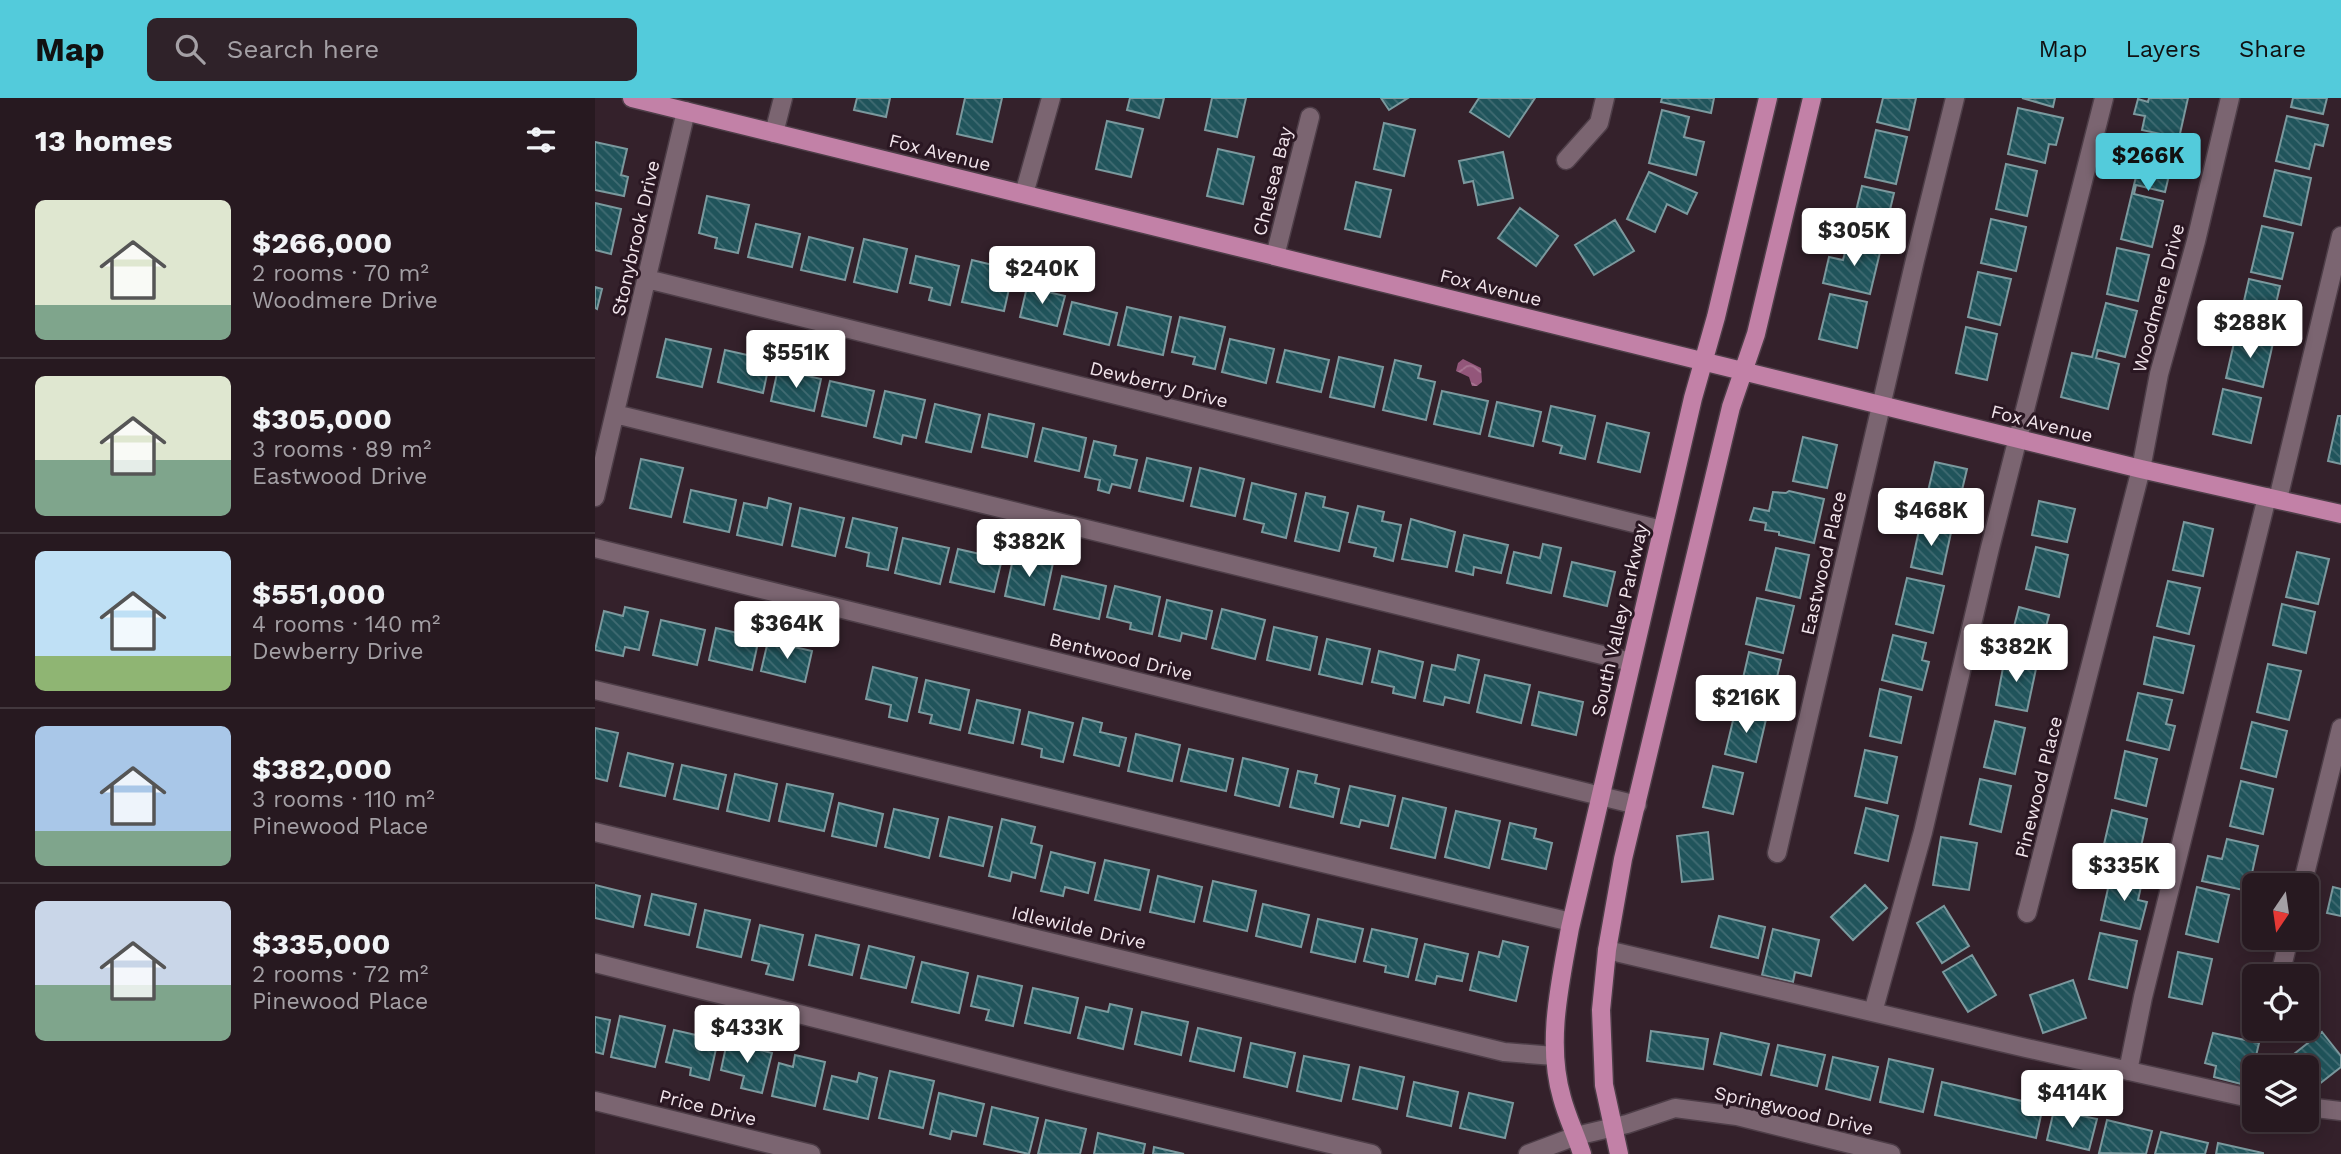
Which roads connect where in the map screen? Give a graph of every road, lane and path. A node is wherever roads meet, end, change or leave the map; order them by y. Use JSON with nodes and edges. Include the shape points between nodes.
{"nodes":[{"id":1,"x":632,"y":98,"type":"edge"},
{"id":2,"x":783,"y":98,"type":"edge"},
{"id":3,"x":1051,"y":98,"type":"edge"},
{"id":4,"x":1605,"y":98,"type":"edge"},
{"id":5,"x":1768,"y":98,"type":"edge"},
{"id":6,"x":1812,"y":98,"type":"edge"},
{"id":7,"x":1955,"y":98,"type":"edge"},
{"id":8,"x":2104,"y":98,"type":"edge"},
{"id":9,"x":2230,"y":98,"type":"edge"},
{"id":10,"x":686,"y":111,"type":"junction"},
{"id":11,"x":1310,"y":117,"type":"dead end"},
{"id":12,"x":773,"y":133,"type":"junction"},
{"id":13,"x":1566,"y":160,"type":"dead end"},
{"id":14,"x":1024,"y":194,"type":"junction"},
{"id":15,"x":2341,"y":236,"type":"edge"},
{"id":16,"x":1275,"y":256,"type":"junction"},
{"id":17,"x":647,"y":279,"type":"junction"},
{"id":18,"x":1704,"y":361,"type":"junction"},
{"id":19,"x":1743,"y":371,"type":"junction"},
{"id":20,"x":1881,"y":405,"type":"junction"},
{"id":21,"x":615,"y":414,"type":"junction"},
{"id":22,"x":2018,"y":438,"type":"junction"},
{"id":23,"x":2141,"y":469,"type":"junction"},
{"id":24,"x":595,"y":496,"type":"edge"},
{"id":25,"x":2272,"y":498,"type":"junction"},
{"id":26,"x":2341,"y":514,"type":"edge"},
{"id":27,"x":1662,"y":530,"type":"junction"},
{"id":28,"x":595,"y":548,"type":"edge"},
{"id":29,"x":1631,"y":662,"type":"junction"},
{"id":30,"x":595,"y":690,"type":"edge"},
{"id":31,"x":2341,"y":728,"type":"edge"},
{"id":32,"x":1600,"y":796,"type":"junction"},
{"id":33,"x":1637,"y":805,"type":"junction"},
{"id":34,"x":595,"y":832,"type":"edge"},
{"id":35,"x":1777,"y":853,"type":"dead end"},
{"id":36,"x":2305,"y":873,"type":"edge"},
{"id":37,"x":2028,"y":913,"type":"dead end"},
{"id":38,"x":1571,"y":922,"type":"junction"},
{"id":39,"x":1607,"y":950,"type":"junction"},
{"id":40,"x":595,"y":963,"type":"edge"},
{"id":41,"x":1873,"y":1012,"type":"junction"},
{"id":42,"x":1555,"y":1056,"type":"junction"},
{"id":43,"x":2128,"y":1071,"type":"junction"},
{"id":44,"x":2242,"y":1096,"type":"edge"},
{"id":45,"x":595,"y":1101,"type":"edge"},
{"id":46,"x":2319,"y":1108,"type":"edge"},
{"id":47,"x":2341,"y":1111,"type":"edge"},
{"id":48,"x":1612,"y":1126,"type":"junction"},
{"id":49,"x":1576,"y":1136,"type":"junction"},
{"id":50,"x":811,"y":1154,"type":"edge"},
{"id":51,"x":1372,"y":1154,"type":"edge"},
{"id":52,"x":1528,"y":1154,"type":"edge"},
{"id":53,"x":1582,"y":1154,"type":"edge"},
{"id":54,"x":1619,"y":1154,"type":"edge"},
{"id":55,"x":1891,"y":1154,"type":"edge"}],
"edges":[{"from":1,"to":10,"type":"main road","name":"Fox Avenue"},
{"from":2,"to":12,"type":"street"},
{"from":3,"to":14,"type":"street"},
{"from":4,"to":13,"type":"street","via":[[1599,123]]},
{"from":5,"to":18,"type":"main road","name":"South Valley Parkway"},
{"from":6,"to":19,"type":"main road","via":[[1756,334]]},
{"from":7,"to":20,"type":"street","name":"Eastwood Place"},
{"from":8,"to":22,"type":"street"},
{"from":9,"to":23,"type":"street","name":"Woodmere Drive","via":[[2159,374]]},
{"from":10,"to":12,"type":"main road","name":"Fox Avenue"},
{"from":10,"to":17,"type":"street","name":"Stonybrook Drive"},
{"from":11,"to":16,"type":"street","name":"Chelsea Bay"},
{"from":12,"to":14,"type":"main road","name":"Fox Avenue"},
{"from":14,"to":16,"type":"main road","name":"Fox Avenue"},
{"from":15,"to":25,"type":"street"},
{"from":16,"to":18,"type":"main road","name":"Fox Avenue"},
{"from":17,"to":21,"type":"street","name":"Stonybrook Drive"},
{"from":17,"to":27,"type":"street","name":"Dewberry Drive"},
{"from":18,"to":19,"type":"main road","name":"Fox Avenue"},
{"from":18,"to":27,"type":"main road","name":"South Valley Parkway"},
{"from":19,"to":20,"type":"main road","name":"Fox Avenue"},
{"from":19,"to":33,"type":"main road"},
{"from":20,"to":22,"type":"main road","name":"Fox Avenue"},
{"from":20,"to":35,"type":"street","name":"Eastwood Place"},
{"from":21,"to":24,"type":"street","name":"Stonybrook Drive"},
{"from":21,"to":29,"type":"street"},
{"from":22,"to":23,"type":"main road","name":"Fox Avenue"},
{"from":22,"to":41,"type":"street","via":[[1923,832]]},
{"from":23,"to":25,"type":"main road","name":"Fox Avenue"},
{"from":23,"to":37,"type":"street","name":"Pinewood Place"},
{"from":25,"to":26,"type":"main road","name":"Fox Avenue"},
{"from":25,"to":43,"type":"street","via":[[2143,996]]},
{"from":27,"to":29,"type":"main road","name":"South Valley Parkway"},
{"from":28,"to":32,"type":"street","name":"Bentwood Drive"},
{"from":29,"to":32,"type":"main road","name":"South Valley Parkway"},
{"from":30,"to":38,"type":"street"},
{"from":31,"to":36,"type":"street"},
{"from":32,"to":33,"type":"street","name":"Bentwood Drive"},
{"from":32,"to":38,"type":"main road","name":"South Valley Parkway"},
{"from":33,"to":39,"type":"main road"},
{"from":34,"to":42,"type":"street","name":"Idlewilde Drive","via":[[1504,1052]]},
{"from":38,"to":42,"type":"main road","name":"South Valley Parkway","via":[[1558,993]]},
{"from":39,"to":41,"type":"street"},
{"from":39,"to":48,"type":"main road","via":[[1601,1052]]},
{"from":40,"to":51,"type":"street"},
{"from":41,"to":43,"type":"street"},
{"from":42,"to":49,"type":"main road","name":"South Valley Parkway","via":[[1562,1098]]},
{"from":43,"to":44,"type":"street"},
{"from":45,"to":50,"type":"street","name":"Price Drive"},
{"from":46,"to":47,"type":"street"},
{"from":48,"to":49,"type":"street","name":"Springwood Drive"},
{"from":48,"to":54,"type":"main road"},
{"from":48,"to":55,"type":"street","name":"Springwood Drive","via":[[1675,1108],[1693,1109]]},
{"from":49,"to":52,"type":"street","name":"Springwood Drive"},
{"from":49,"to":53,"type":"main road","name":"South Valley Parkway"}]}
